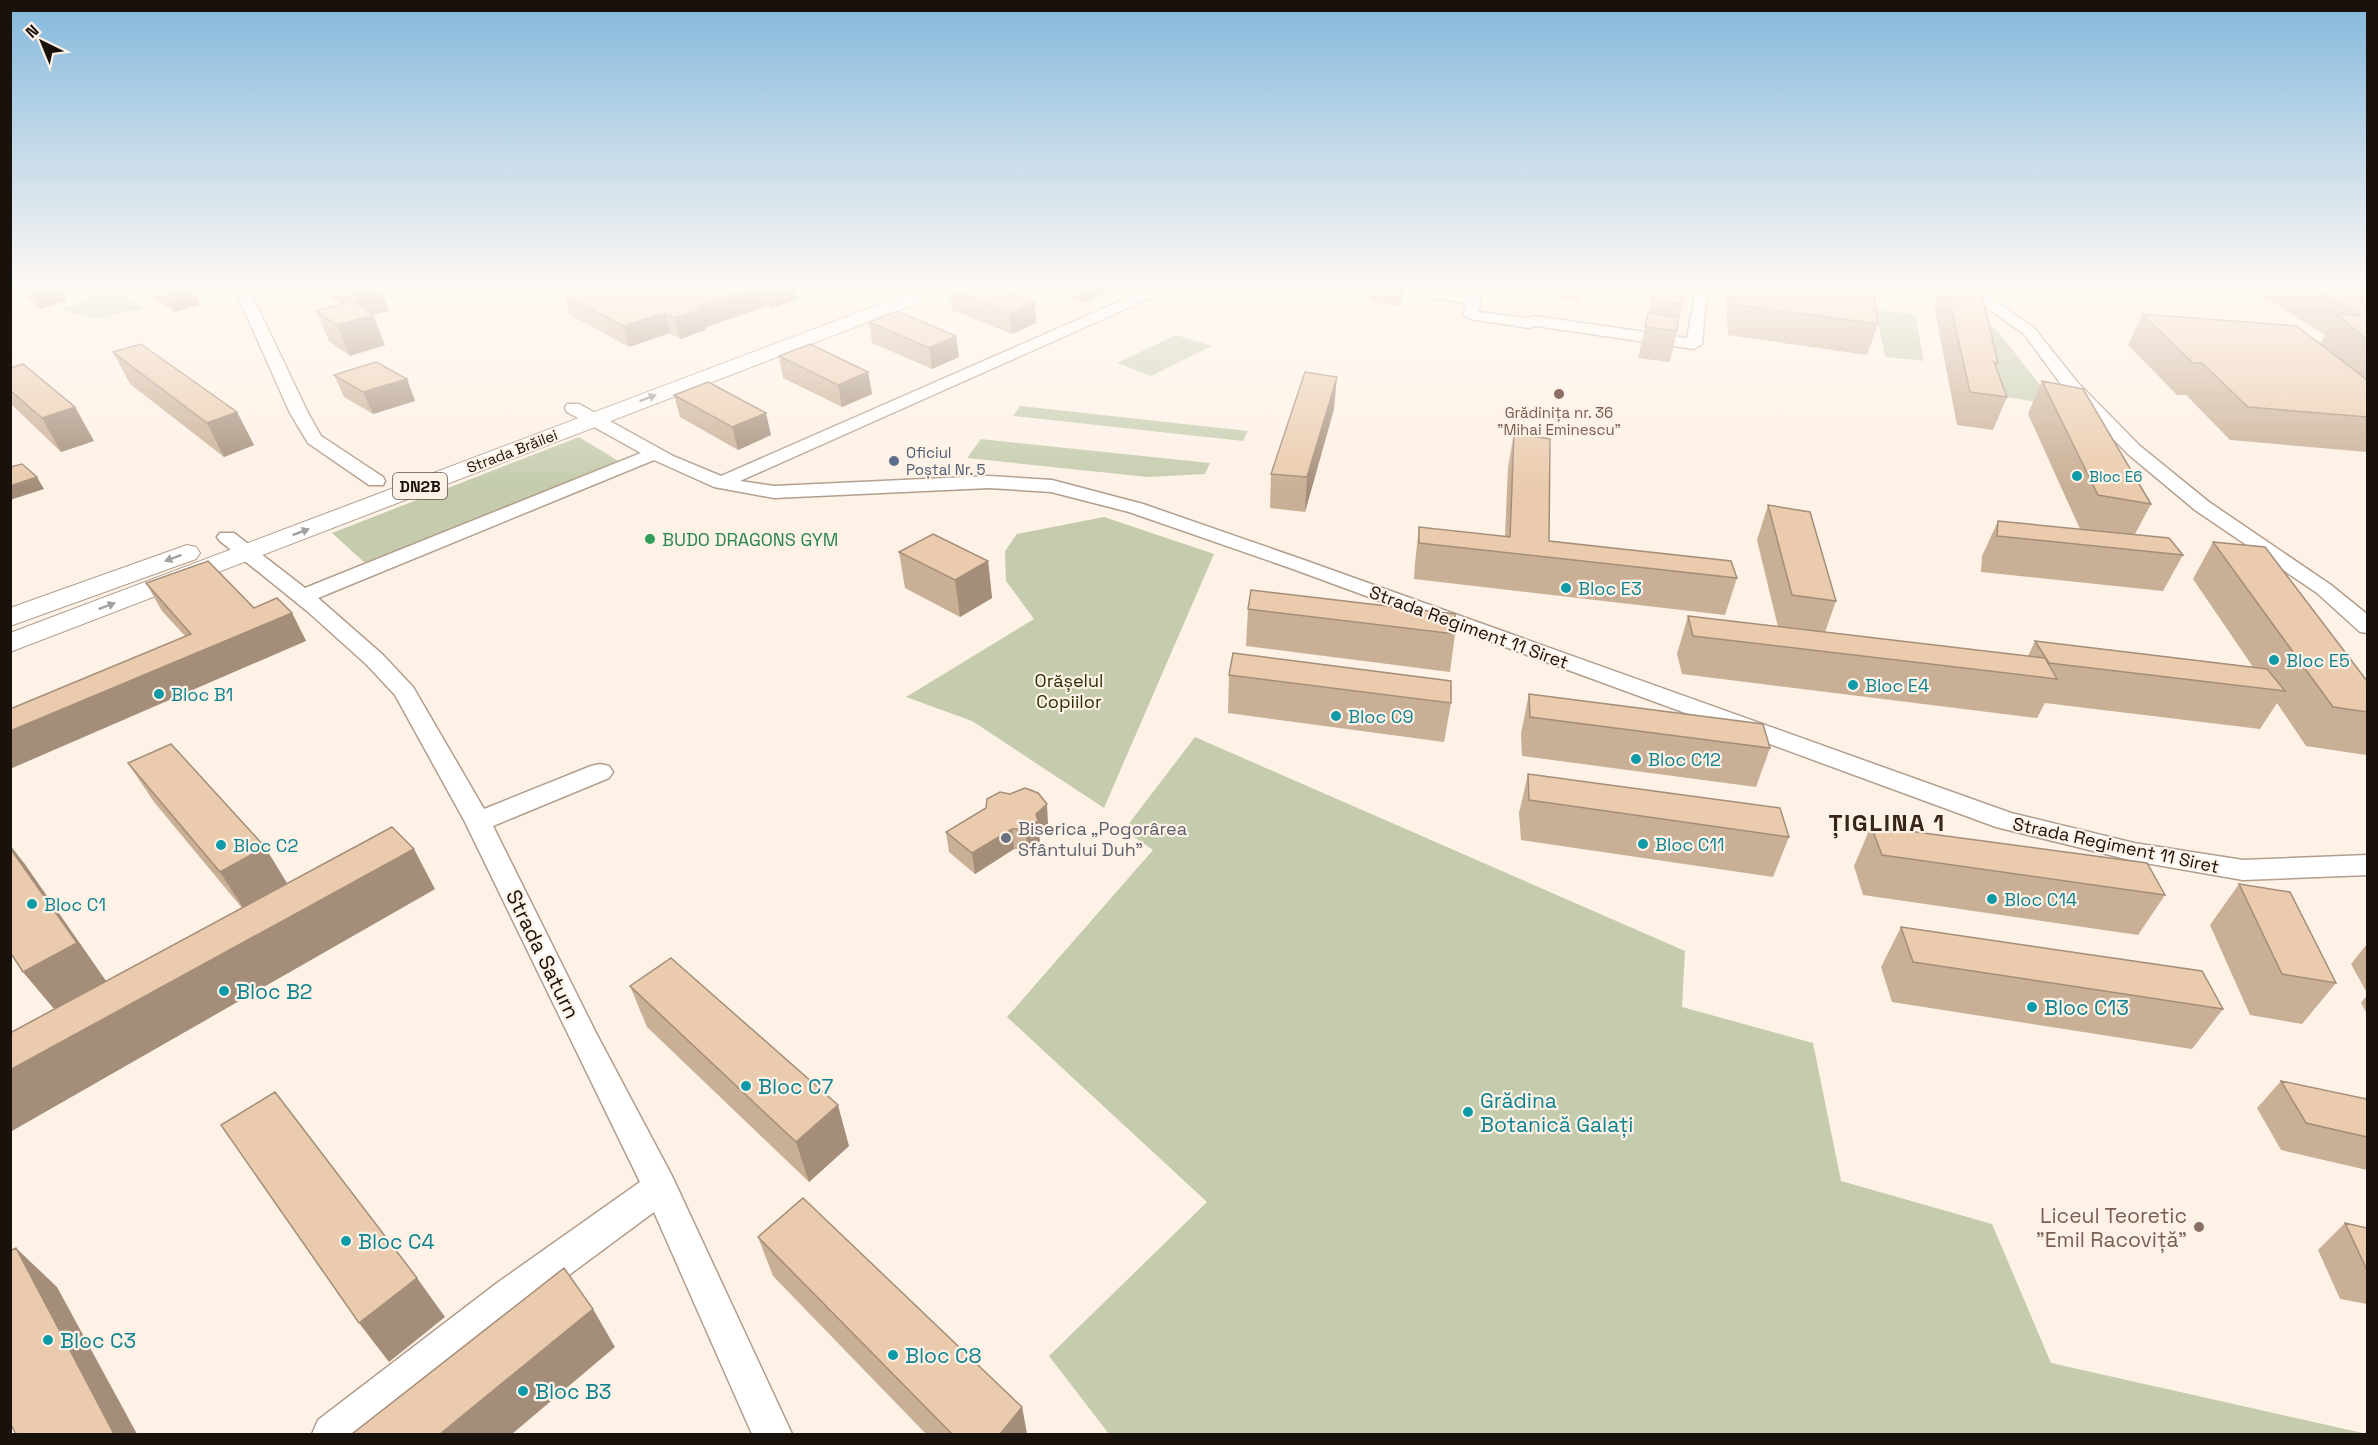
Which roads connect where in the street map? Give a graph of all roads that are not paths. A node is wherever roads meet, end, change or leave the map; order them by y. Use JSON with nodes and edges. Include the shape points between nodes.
{"nodes":[{"id":1,"x":271,"y":352,"type":"edge"},
{"id":2,"x":737,"y":352,"type":"edge"},
{"id":3,"x":755,"y":352,"type":"edge"},
{"id":4,"x":1016,"y":352,"type":"edge"},
{"id":5,"x":2045,"y":352,"type":"edge"},
{"id":6,"x":583,"y":413,"type":"junction"},
{"id":7,"x":657,"y":453,"type":"junction"},
{"id":8,"x":376,"y":481,"type":"junction"},
{"id":9,"x":721,"y":483,"type":"junction"},
{"id":10,"x":237,"y":545,"type":"junction"},
{"id":11,"x":303,"y":597,"type":"junction"},
{"id":12,"x":10,"y":618,"type":"edge"},
{"id":13,"x":2367,"y":627,"type":"edge"},
{"id":14,"x":10,"y":643,"type":"edge"},
{"id":15,"x":600,"y":772,"type":"dead end"},
{"id":16,"x":478,"y":822,"type":"junction"},
{"id":17,"x":2367,"y":865,"type":"edge"},
{"id":18,"x":660,"y":1186,"type":"junction"},
{"id":19,"x":332,"y":1434,"type":"edge"},
{"id":20,"x":772,"y":1434,"type":"edge"}],
"edges":[{"from":1,"to":8,"type":"street","via":[[314,439]]},
{"from":2,"to":6,"type":"main road","name":"Strada Brăilei","number":"DN2B"},
{"from":6,"to":3,"type":"main road","name":"Strada Brăilei","number":"DN2B","one_way":true},
{"from":4,"to":9,"type":"street"},
{"from":5,"to":13,"type":"street","via":[[2072,387],[2134,450],[2202,506],[2324,589]]},
{"from":6,"to":7,"type":"street","name":"Strada Regiment 11 Siret"},
{"from":6,"to":8,"type":"main road","name":"Strada Brăilei","number":"DN2B"},
{"from":10,"to":6,"type":"main road","name":"Strada Brăilei","number":"DN2B","one_way":true},
{"from":7,"to":9,"type":"street","name":"Strada Regiment 11 Siret"},
{"from":7,"to":11,"type":"street"},
{"from":8,"to":10,"type":"main road","name":"Strada Brăilei","number":"DN2B"},
{"from":9,"to":17,"type":"street","name":"Strada Regiment 11 Siret","via":[[774,492],[989,482],[1052,486],[1136,508],[1297,564],[2005,821],[2123,850],[2243,870]]},
{"from":10,"to":11,"type":"street","name":"Strada Saturn"},
{"from":10,"to":12,"type":"main road","name":"Strada Brăilei","number":"DN2B","one_way":true},
{"from":14,"to":10,"type":"main road","name":"Strada Brăilei","number":"DN2B","one_way":true},
{"from":11,"to":16,"type":"street","name":"Strada Saturn","via":[[405,692]]},
{"from":15,"to":16,"type":"street"},
{"from":16,"to":18,"type":"street","name":"Strada Saturn"},
{"from":18,"to":19,"type":"street"},
{"from":18,"to":20,"type":"street","name":"Strada Saturn"}]}
